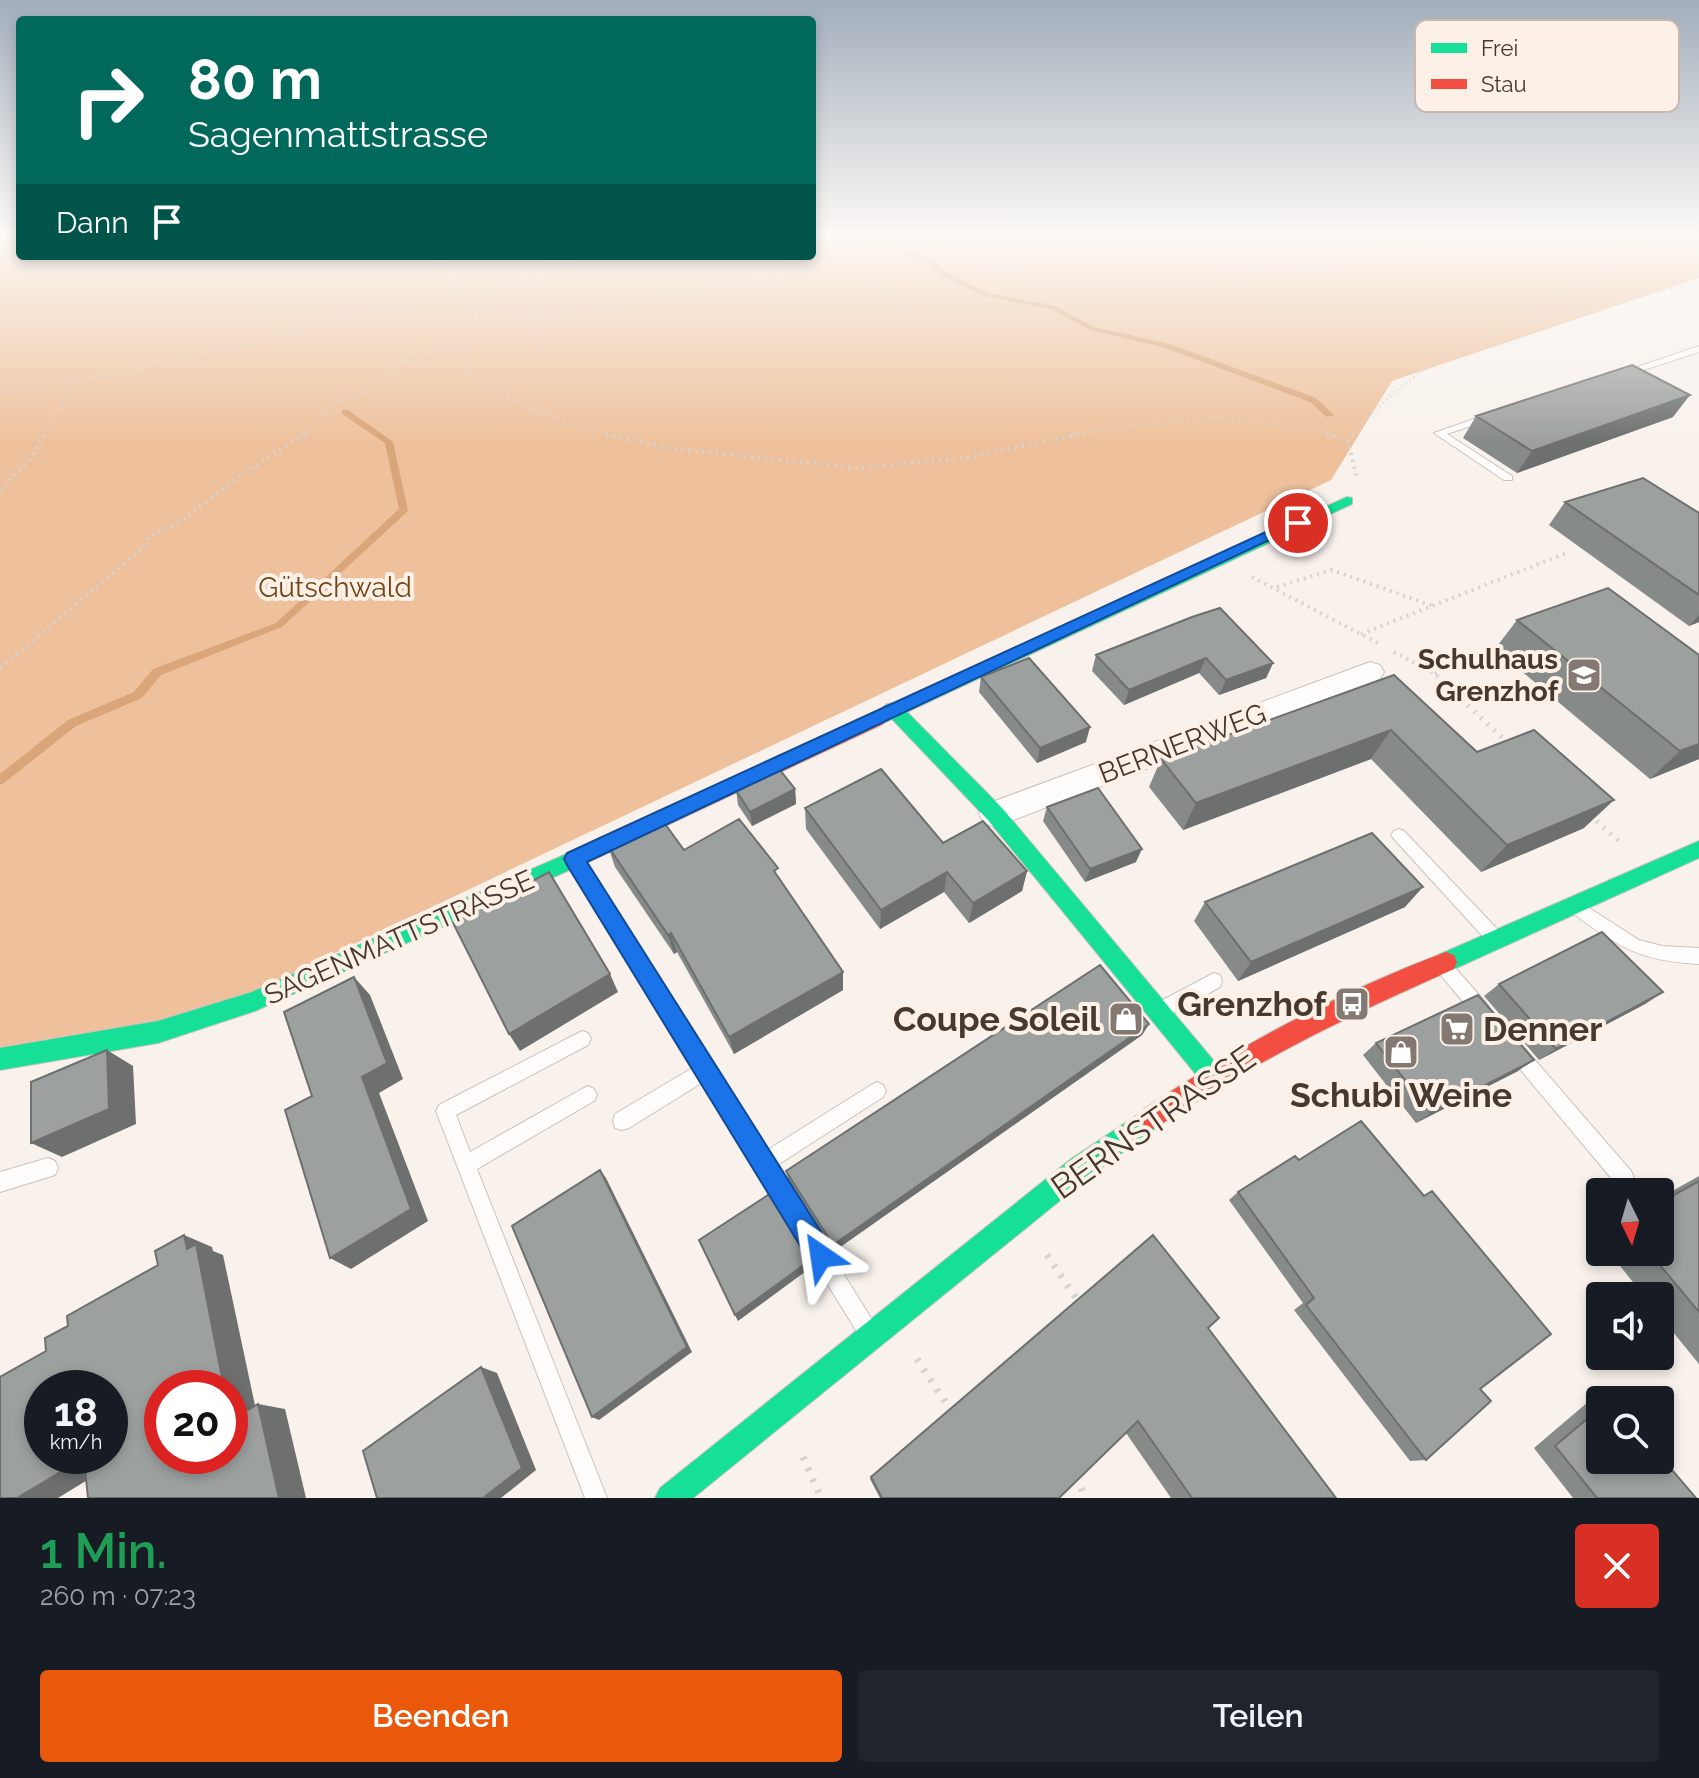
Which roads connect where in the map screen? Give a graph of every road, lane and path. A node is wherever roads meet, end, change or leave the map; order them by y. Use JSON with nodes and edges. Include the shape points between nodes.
{"nodes":[{"id":1,"x":421,"y":304,"type":"edge"},
{"id":2,"x":472,"y":304,"type":"edge"},
{"id":3,"x":646,"y":304,"type":"edge"},
{"id":4,"x":901,"y":304,"type":"edge"},
{"id":5,"x":1535,"y":304,"type":"edge"},
{"id":6,"x":1606,"y":304,"type":"edge"},
{"id":7,"x":479,"y":308,"type":"junction"},
{"id":8,"x":530,"y":314,"type":"junction"},
{"id":9,"x":1537,"y":320,"type":"junction"},
{"id":10,"x":916,"y":323,"type":"dead end"},
{"id":11,"x":464,"y":348,"type":"junction"},
{"id":12,"x":1699,"y":349,"type":"edge"},
{"id":13,"x":544,"y":352,"type":"dead end"},
{"id":14,"x":73,"y":381,"type":"junction"},
{"id":15,"x":1629,"y":383,"type":"edge"},
{"id":16,"x":0,"y":392,"type":"edge"},
{"id":17,"x":1498,"y":414,"type":"edge"},
{"id":18,"x":1348,"y":441,"type":"junction"},
{"id":19,"x":1508,"y":478,"type":"dead end"},
{"id":20,"x":0,"y":491,"type":"edge"},
{"id":21,"x":1347,"y":501,"type":"joint"},
{"id":22,"x":1569,"y":552,"type":"dead end"},
{"id":23,"x":1215,"y":560,"type":"junction"},
{"id":24,"x":1276,"y":587,"type":"junction"},
{"id":25,"x":1433,"y":606,"type":"junction"},
{"id":26,"x":1491,"y":650,"type":"dead end"},
{"id":27,"x":1407,"y":659,"type":"dead end"},
{"id":28,"x":0,"y":668,"type":"edge"},
{"id":29,"x":1370,"y":672,"type":"dead end"},
{"id":30,"x":1435,"y":674,"type":"junction"},
{"id":31,"x":893,"y":709,"type":"junction"},
{"id":32,"x":1519,"y":752,"type":"edge"},
{"id":33,"x":1587,"y":813,"type":"edge"},
{"id":34,"x":995,"y":814,"type":"junction"},
{"id":35,"x":1399,"y":835,"type":"dead end"},
{"id":36,"x":1622,"y":844,"type":"dead end"},
{"id":37,"x":1699,"y":849,"type":"edge"},
{"id":38,"x":574,"y":859,"type":"junction"},
{"id":39,"x":1573,"y":904,"type":"junction"},
{"id":40,"x":1496,"y":940,"type":"junction"},
{"id":41,"x":1699,"y":956,"type":"edge"},
{"id":42,"x":1442,"y":964,"type":"junction"},
{"id":43,"x":1214,"y":981,"type":"dead end"},
{"id":44,"x":1161,"y":1011,"type":"junction"},
{"id":45,"x":582,"y":1039,"type":"dead end"},
{"id":46,"x":1,"y":1057,"type":"edge"},
{"id":47,"x":705,"y":1070,"type":"junction"},
{"id":48,"x":1211,"y":1075,"type":"junction"},
{"id":49,"x":877,"y":1091,"type":"dead end"},
{"id":50,"x":588,"y":1095,"type":"dead end"},
{"id":51,"x":622,"y":1121,"type":"dead end"},
{"id":52,"x":763,"y":1164,"type":"junction"},
{"id":53,"x":466,"y":1165,"type":"junction"},
{"id":54,"x":48,"y":1168,"type":"dead end"},
{"id":55,"x":1624,"y":1178,"type":"dead end"},
{"id":56,"x":0,"y":1182,"type":"edge"},
{"id":57,"x":1040,"y":1244,"type":"dead end"},
{"id":58,"x":1078,"y":1301,"type":"edge"},
{"id":59,"x":872,"y":1339,"type":"junction"},
{"id":60,"x":910,"y":1348,"type":"dead end"},
{"id":61,"x":951,"y":1411,"type":"edge"},
{"id":62,"x":796,"y":1441,"type":"dead end"},
{"id":63,"x":1075,"y":1472,"type":"edge"},
{"id":64,"x":596,"y":1498,"type":"edge"},
{"id":65,"x":670,"y":1498,"type":"edge"},
{"id":66,"x":821,"y":1498,"type":"edge"},
{"id":67,"x":1085,"y":1498,"type":"edge"}],
"edges":[{"from":1,"to":14,"type":"path","via":[[366,312],[189,359]]},
{"from":2,"to":7,"type":"path"},
{"from":3,"to":8,"type":"path","via":[[611,311]]},
{"from":4,"to":10,"type":"path"},
{"from":5,"to":9,"type":"path"},
{"from":6,"to":9,"type":"path"},
{"from":7,"to":8,"type":"path"},
{"from":7,"to":11,"type":"path"},
{"from":8,"to":13,"type":"path"},
{"from":9,"to":18,"type":"path","via":[[1458,347],[1416,369]]},
{"from":11,"to":18,"type":"path","via":[[464,364],[479,383],[576,428],[668,448],[783,463],[858,468],[928,462],[1007,451],[1105,427],[1250,418],[1291,423]]},
{"from":11,"to":28,"type":"path","via":[[404,361],[362,393],[337,402],[309,432],[180,522],[148,537],[142,549],[79,605]]},
{"from":12,"to":15,"type":"lane","via":[[1616,376]]},
{"from":14,"to":16,"type":"path"},
{"from":14,"to":20,"type":"path","via":[[32,457]]},
{"from":17,"to":19,"type":"lane","via":[[1439,433]]},
{"from":18,"to":21,"type":"path","via":[[1358,480]]},
{"from":21,"to":23,"type":"street","name":"SAGENMATTSTRASSE"},
{"from":22,"to":25,"type":"path"},
{"from":23,"to":24,"type":"path"},
{"from":23,"to":31,"type":"street","name":"SAGENMATTSTRASSE"},
{"from":24,"to":25,"type":"path","via":[[1332,570]]},
{"from":24,"to":25,"type":"path","via":[[1361,634]]},
{"from":26,"to":30,"type":"path"},
{"from":27,"to":30,"type":"path"},
{"from":29,"to":34,"type":"street","name":"BERNERWEG"},
{"from":30,"to":32,"type":"path"},
{"from":31,"to":34,"type":"street"},
{"from":31,"to":38,"type":"street","name":"SAGENMATTSTRASSE"},
{"from":33,"to":36,"type":"path"},
{"from":34,"to":44,"type":"street"},
{"from":35,"to":40,"type":"lane"},
{"from":37,"to":39,"type":"street","name":"BERNSTRASSE"},
{"from":38,"to":46,"type":"street","name":"SAGENMATTSTRASSE","via":[[255,1001],[158,1032]]},
{"from":38,"to":47,"type":"lane"},
{"from":39,"to":40,"type":"street","name":"BERNSTRASSE"},
{"from":39,"to":41,"type":"lane","via":[[1624,943],[1647,953]]},
{"from":40,"to":42,"type":"street","name":"BERNSTRASSE"},
{"from":42,"to":48,"type":"street","name":"BERNSTRASSE","via":[[1299,1027]]},
{"from":42,"to":55,"type":"lane"},
{"from":43,"to":44,"type":"lane"},
{"from":44,"to":48,"type":"street"},
{"from":45,"to":53,"type":"lane","via":[[445,1111]]},
{"from":47,"to":51,"type":"lane"},
{"from":47,"to":52,"type":"lane"},
{"from":48,"to":59,"type":"street","name":"BERNSTRASSE","via":[[1080,1168]]},
{"from":49,"to":52,"type":"lane"},
{"from":50,"to":53,"type":"lane"},
{"from":52,"to":59,"type":"lane"},
{"from":53,"to":64,"type":"lane"},
{"from":54,"to":56,"type":"lane"},
{"from":57,"to":58,"type":"path"},
{"from":59,"to":65,"type":"street","name":"BERNSTRASSE"},
{"from":60,"to":61,"type":"path"},
{"from":62,"to":66,"type":"path"},
{"from":63,"to":67,"type":"path"}]}
